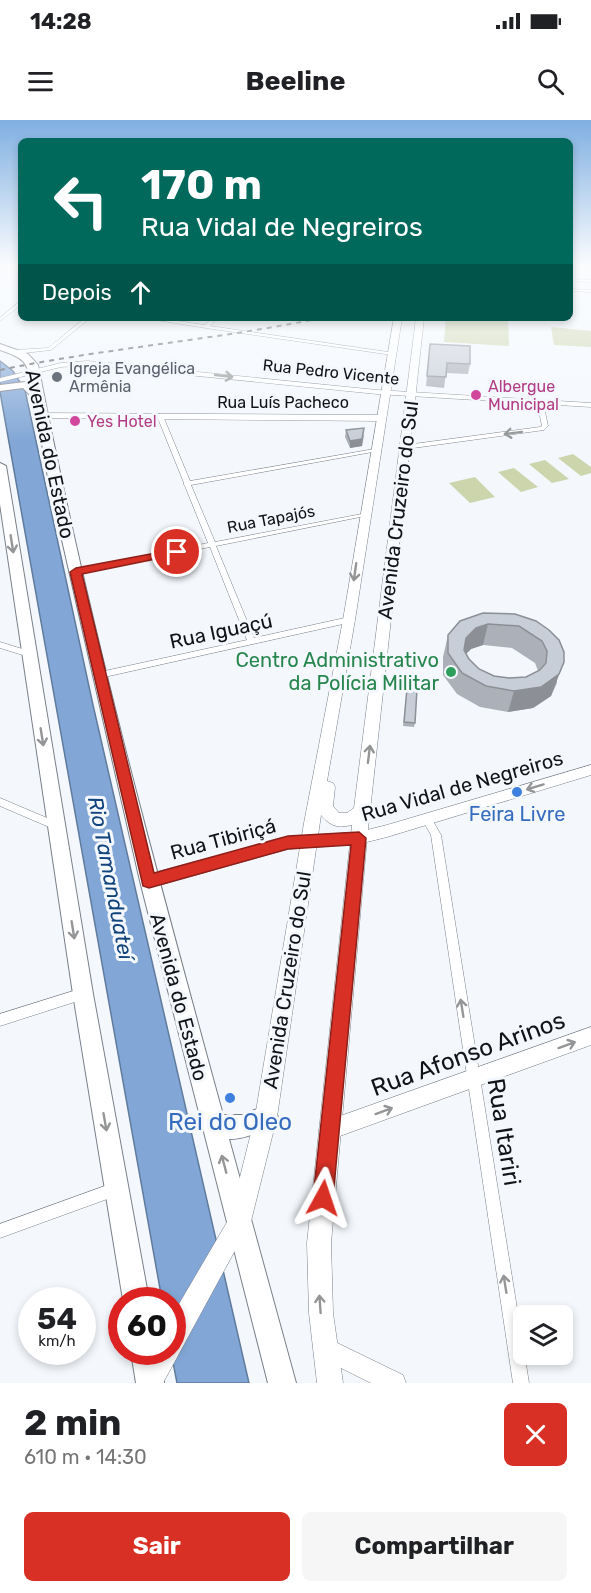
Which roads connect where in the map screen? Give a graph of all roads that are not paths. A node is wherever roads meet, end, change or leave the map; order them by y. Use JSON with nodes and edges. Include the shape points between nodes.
{"nodes":[{"id":1,"x":81,"y":324,"type":"edge"},
{"id":2,"x":186,"y":324,"type":"edge"},
{"id":3,"x":209,"y":324,"type":"edge"},
{"id":4,"x":397,"y":324,"type":"edge"},
{"id":5,"x":399,"y":324,"type":"edge"},
{"id":6,"x":417,"y":324,"type":"edge"},
{"id":7,"x":206,"y":327,"type":"junction"},
{"id":8,"x":411,"y":335,"type":"junction"},
{"id":9,"x":0,"y":347,"type":"edge"},
{"id":10,"x":15,"y":351,"type":"junction"},
{"id":11,"x":392,"y":353,"type":"junction"},
{"id":12,"x":0,"y":380,"type":"edge"},
{"id":13,"x":30,"y":383,"type":"junction"},
{"id":14,"x":0,"y":388,"type":"edge"},
{"id":15,"x":413,"y":388,"type":"junction"},
{"id":16,"x":384,"y":397,"type":"junction"},
{"id":17,"x":540,"y":402,"type":"junction"},
{"id":18,"x":591,"y":405,"type":"edge"},
{"id":19,"x":40,"y":415,"type":"junction"},
{"id":20,"x":160,"y":416,"type":"junction"},
{"id":21,"x":382,"y":418,"type":"junction"},
{"id":22,"x":408,"y":429,"type":"junction"},
{"id":23,"x":406,"y":447,"type":"junction"},
{"id":24,"x":378,"y":448,"type":"junction"},
{"id":25,"x":0,"y":467,"type":"edge"},
{"id":26,"x":186,"y":483,"type":"junction"},
{"id":27,"x":364,"y":514,"type":"junction"},
{"id":28,"x":212,"y":545,"type":"junction"},
{"id":29,"x":76,"y":572,"type":"junction"},
{"id":30,"x":349,"y":620,"type":"junction"},
{"id":31,"x":252,"y":642,"type":"junction"},
{"id":32,"x":0,"y":645,"type":"edge"},
{"id":33,"x":29,"y":654,"type":"junction"},
{"id":34,"x":100,"y":675,"type":"junction"},
{"id":35,"x":327,"y":735,"type":"junction"},
{"id":36,"x":591,"y":770,"type":"edge"},
{"id":37,"x":0,"y":802,"type":"edge"},
{"id":38,"x":362,"y":813,"type":"junction"},
{"id":39,"x":427,"y":819,"type":"junction"},
{"id":40,"x":56,"y":826,"type":"junction"},
{"id":41,"x":359,"y":838,"type":"junction"},
{"id":42,"x":309,"y":841,"type":"junction"},
{"id":43,"x":149,"y":881,"type":"junction"},
{"id":44,"x":83,"y":994,"type":"junction"},
{"id":45,"x":0,"y":1020,"type":"edge"},
{"id":46,"x":591,"y":1036,"type":"edge"},
{"id":47,"x":473,"y":1079,"type":"junction"},
{"id":48,"x":266,"y":1117,"type":"junction"},
{"id":49,"x":214,"y":1127,"type":"junction"},
{"id":50,"x":329,"y":1131,"type":"junction"},
{"id":51,"x":116,"y":1188,"type":"junction"},
{"id":52,"x":240,"y":1221,"type":"junction"},
{"id":53,"x":0,"y":1231,"type":"edge"},
{"id":54,"x":134,"y":1287,"type":"edge"},
{"id":55,"x":186,"y":1317,"type":"edge"},
{"id":56,"x":325,"y":1348,"type":"junction"},
{"id":57,"x":147,"y":1365,"type":"edge"},
{"id":58,"x":159,"y":1365,"type":"edge"},
{"id":59,"x":150,"y":1383,"type":"edge"},
{"id":60,"x":282,"y":1383,"type":"edge"},
{"id":61,"x":330,"y":1383,"type":"edge"},
{"id":62,"x":395,"y":1383,"type":"edge"},
{"id":63,"x":520,"y":1383,"type":"edge"}],
"edges":[{"from":1,"to":10,"type":"street","via":[[49,349]]},
{"from":2,"to":7,"type":"street"},
{"from":3,"to":7,"type":"street"},
{"from":4,"to":11,"type":"main road","name":"Avenida Cruzeiro do Sul"},
{"from":5,"to":8,"type":"main road"},
{"from":6,"to":8,"type":"main road","name":"Avenida Cruzeiro do Sul"},
{"from":7,"to":11,"type":"street"},
{"from":8,"to":15,"type":"main road","name":"Avenida Cruzeiro do Sul"},
{"from":9,"to":10,"type":"highway","name":"Avenida do Estado"},
{"from":10,"to":13,"type":"highway","name":"Avenida do Estado","via":[[29,359]]},
{"from":11,"to":16,"type":"main road","name":"Avenida Cruzeiro do Sul"},
{"from":12,"to":13,"type":"street","name":"Rua Pedro Vicente"},
{"from":13,"to":14,"type":"highway"},
{"from":13,"to":16,"type":"street","name":"Rua Pedro Vicente","one_way":true,"via":[[68,363],[88,363]]},
{"from":13,"to":19,"type":"highway","name":"Avenida do Estado"},
{"from":15,"to":16,"type":"main road"},
{"from":15,"to":17,"type":"street","name":"Rua Pedro Vicente"},
{"from":15,"to":22,"type":"main road","name":"Avenida Cruzeiro do Sul"},
{"from":16,"to":21,"type":"main road","name":"Avenida Cruzeiro do Sul"},
{"from":16,"to":22,"type":"main road","via":[[399,402],[401,424]]},
{"from":17,"to":18,"type":"street","name":"Rua Pedro Vicente"},
{"from":17,"to":23,"type":"street","one_way":true,"via":[[545,426],[542,429]]},
{"from":19,"to":20,"type":"street","name":"Rua Luís Pacheco"},
{"from":19,"to":29,"type":"highway","name":"Avenida do Estado"},
{"from":20,"to":21,"type":"street","name":"Rua Luís Pacheco"},
{"from":20,"to":26,"type":"street"},
{"from":21,"to":24,"type":"main road","name":"Avenida Cruzeiro do Sul"},
{"from":22,"to":23,"type":"main road","name":"Avenida Cruzeiro do Sul"},
{"from":38,"to":23,"type":"main road","name":"Avenida Cruzeiro do Sul","one_way":true},
{"from":24,"to":26,"type":"street"},
{"from":24,"to":27,"type":"main road","name":"Avenida Cruzeiro do Sul"},
{"from":25,"to":33,"type":"highway","one_way":true},
{"from":26,"to":28,"type":"street"},
{"from":27,"to":28,"type":"street","name":"Rua Tapajós"},
{"from":27,"to":30,"type":"main road","name":"Avenida Cruzeiro do Sul","one_way":true},
{"from":28,"to":29,"type":"street","name":"Rua Tapajós"},
{"from":28,"to":31,"type":"street"},
{"from":29,"to":34,"type":"highway","name":"Avenida do Estado"},
{"from":30,"to":31,"type":"street","name":"Rua Iguaçú"},
{"from":30,"to":35,"type":"main road","name":"Avenida Cruzeiro do Sul"},
{"from":31,"to":34,"type":"street","name":"Rua Iguaçú"},
{"from":32,"to":33,"type":"street"},
{"from":33,"to":40,"type":"highway","one_way":true},
{"from":34,"to":43,"type":"highway","name":"Avenida do Estado"},
{"from":35,"to":38,"type":"main road","via":[[333,744],[327,812],[339,821]]},
{"from":35,"to":42,"type":"main road","name":"Avenida Cruzeiro do Sul"},
{"from":36,"to":39,"type":"street","name":"Rua Vidal de Negreiros","one_way":true},
{"from":37,"to":40,"type":"street"},
{"from":38,"to":41,"type":"main road","name":"Avenida Cruzeiro do Sul"},
{"from":39,"to":41,"type":"street","name":"Rua Vidal de Negreiros"},
{"from":47,"to":39,"type":"street","name":"Rua Itariri","one_way":true,"via":[[436,835]]},
{"from":40,"to":44,"type":"highway","one_way":true},
{"from":41,"to":42,"type":"street","name":"Rua Vidal de Negreiros"},
{"from":41,"to":50,"type":"main road","name":"Avenida Cruzeiro do Sul"},
{"from":42,"to":43,"type":"street","name":"Rua Tibiriçá","via":[[288,843]]},
{"from":42,"to":48,"type":"main road","name":"Avenida Cruzeiro do Sul"},
{"from":43,"to":49,"type":"highway","name":"Avenida do Estado"},
{"from":44,"to":45,"type":"street"},
{"from":44,"to":51,"type":"highway","one_way":true},
{"from":47,"to":46,"type":"street","name":"Rua Afonso Arinos","one_way":true},
{"from":50,"to":47,"type":"street","name":"Rua Afonso Arinos","one_way":true},
{"from":63,"to":47,"type":"street","name":"Rua Itariri","one_way":true},
{"from":48,"to":49,"type":"highway","via":[[244,1127]]},
{"from":48,"to":52,"type":"main road","name":"Avenida Cruzeiro do Sul"},
{"from":52,"to":49,"type":"highway","name":"Avenida do Estado","one_way":true},
{"from":56,"to":50,"type":"main road","name":"Avenida Cruzeiro do Sul","one_way":true,"via":[[318,1270]]},
{"from":51,"to":53,"type":"street"},
{"from":51,"to":54,"type":"highway"},
{"from":52,"to":55,"type":"main road","name":"Avenida Cruzeiro do Sul"},
{"from":52,"to":60,"type":"highway","name":"Avenida do Estado"},
{"from":56,"to":61,"type":"main road","name":"Avenida Cruzeiro do Sul"},
{"from":56,"to":62,"type":"street"},
{"from":57,"to":59,"type":"highway"},
{"from":58,"to":59,"type":"main road","name":"Avenida Cruzeiro do Sul"}]}
